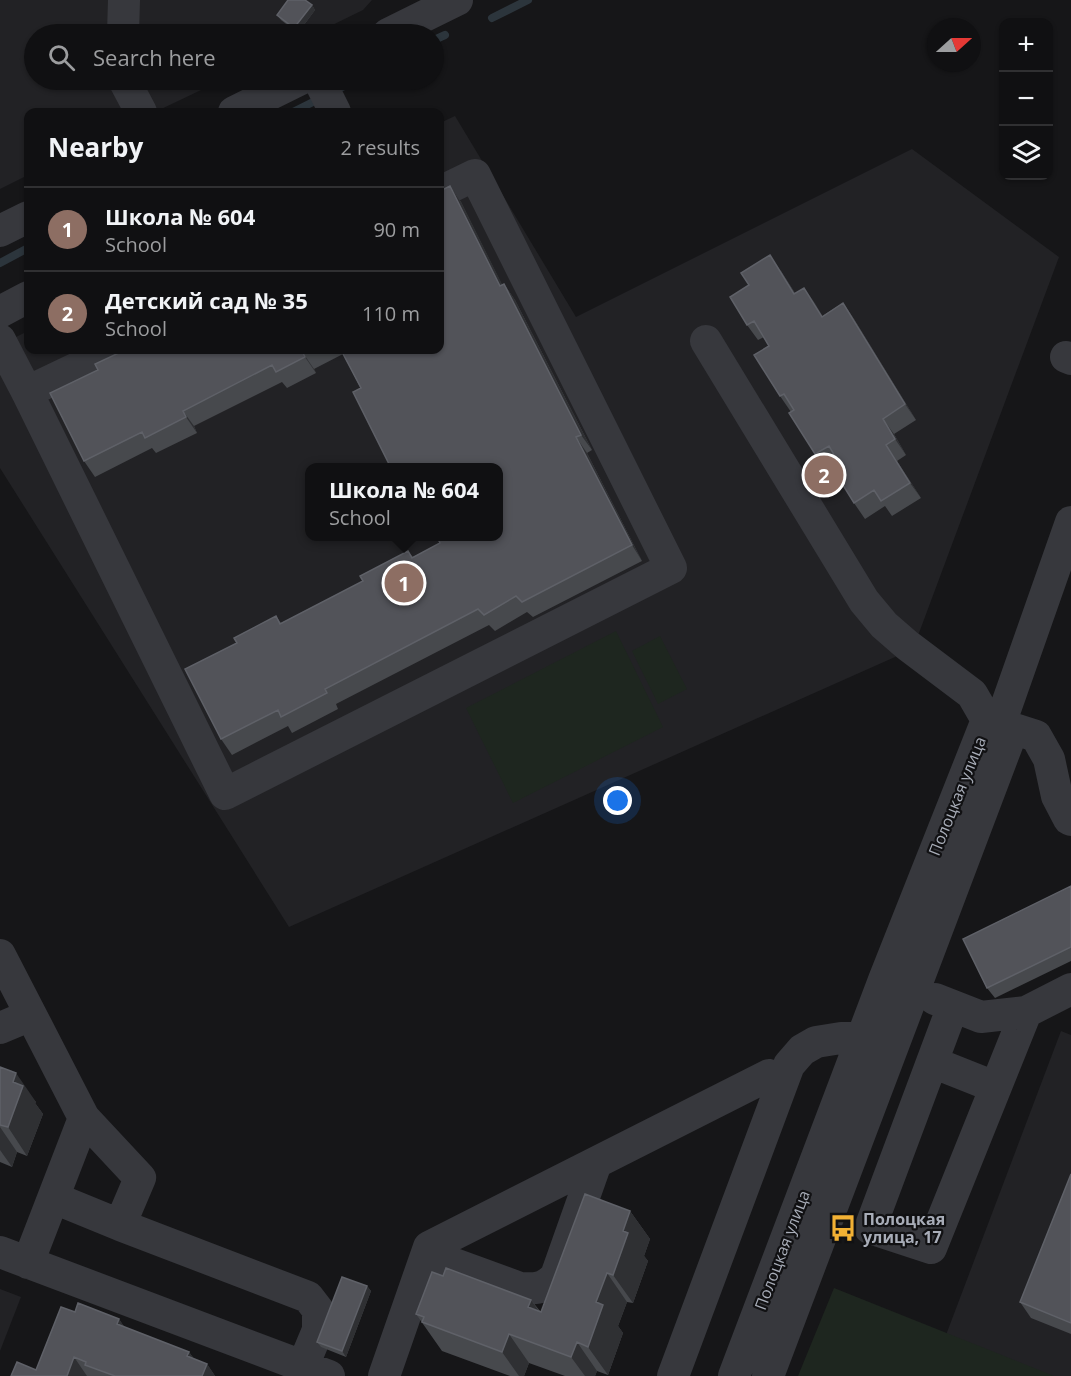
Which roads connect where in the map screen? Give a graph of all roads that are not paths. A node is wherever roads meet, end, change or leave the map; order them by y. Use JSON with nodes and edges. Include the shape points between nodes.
{"nodes":[{"id":1,"x":124,"y":0,"type":"edge"},
{"id":2,"x":442,"y":3,"type":"edge"},
{"id":3,"x":123,"y":24,"type":"edge"},
{"id":4,"x":405,"y":24,"type":"edge"},
{"id":5,"x":129,"y":90,"type":"edge"},
{"id":6,"x":279,"y":90,"type":"edge"},
{"id":7,"x":324,"y":90,"type":"edge"},
{"id":8,"x":139,"y":108,"type":"edge"},
{"id":9,"x":242,"y":108,"type":"edge"},
{"id":10,"x":333,"y":108,"type":"edge"},
{"id":11,"x":444,"y":190,"type":"edge"},
{"id":12,"x":24,"y":219,"type":"edge"},
{"id":13,"x":0,"y":231,"type":"edge"},
{"id":14,"x":24,"y":299,"type":"edge"},
{"id":15,"x":0,"y":312,"type":"edge"},
{"id":16,"x":0,"y":340,"type":"edge"},
{"id":17,"x":706,"y":341,"type":"dead end"},
{"id":18,"x":107,"y":354,"type":"edge"},
{"id":19,"x":27,"y":392,"type":"junction"},
{"id":20,"x":1071,"y":522,"type":"edge"},
{"id":21,"x":1000,"y":724,"type":"junction"},
{"id":22,"x":1071,"y":820,"type":"edge"},
{"id":23,"x":0,"y":956,"type":"edge"},
{"id":24,"x":884,"y":980,"type":"junction"},
{"id":25,"x":1071,"y":989,"type":"edge"},
{"id":26,"x":914,"y":991,"type":"junction"},
{"id":27,"x":953,"y":1006,"type":"junction"},
{"id":28,"x":1026,"y":1012,"type":"junction"},
{"id":29,"x":31,"y":1015,"type":"junction"},
{"id":30,"x":0,"y":1028,"type":"edge"},
{"id":31,"x":862,"y":1038,"type":"junction"},
{"id":32,"x":892,"y":1049,"type":"junction"},
{"id":33,"x":932,"y":1062,"type":"junction"},
{"id":34,"x":781,"y":1084,"type":"junction"},
{"id":35,"x":995,"y":1087,"type":"junction"},
{"id":36,"x":84,"y":1118,"type":"junction"},
{"id":37,"x":596,"y":1163,"type":"junction"},
{"id":38,"x":54,"y":1198,"type":"junction"},
{"id":39,"x":120,"y":1225,"type":"junction"},
{"id":40,"x":427,"y":1254,"type":"junction"},
{"id":41,"x":14,"y":1258,"type":"edge"},
{"id":42,"x":316,"y":1371,"type":"edge"},
{"id":43,"x":384,"y":1376,"type":"edge"},
{"id":44,"x":672,"y":1376,"type":"edge"},
{"id":45,"x":734,"y":1376,"type":"edge"},
{"id":46,"x":768,"y":1376,"type":"edge"}],
"edges":[{"from":1,"to":3,"type":"street"},
{"from":2,"to":4,"type":"street"},
{"from":5,"to":8,"type":"street"},
{"from":6,"to":9,"type":"street"},
{"from":7,"to":10,"type":"street"},
{"from":11,"to":19,"type":"street","via":[[475,175],[671,568],[225,794]]},
{"from":12,"to":13,"type":"street"},
{"from":14,"to":15,"type":"street"},
{"from":16,"to":19,"type":"street"},
{"from":17,"to":21,"type":"street","via":[[864,601],[884,625],[972,694]]},
{"from":18,"to":19,"type":"street"},
{"from":20,"to":21,"type":"street"},
{"from":21,"to":22,"type":"street","via":[[1036,736],[1049,759],[1058,796]]},
{"from":21,"to":24,"type":"street","name":"Полоцкая улица"},
{"from":21,"to":26,"type":"street","name":"Полоцкая улица"},
{"from":23,"to":29,"type":"street"},
{"from":24,"to":26,"type":"street"},
{"from":24,"to":31,"type":"street","name":"Полоцкая улица"},
{"from":25,"to":28,"type":"street"},
{"from":26,"to":27,"type":"street"},
{"from":26,"to":32,"type":"street","name":"Полоцкая улица"},
{"from":27,"to":28,"type":"street","via":[[981,1017]]},
{"from":27,"to":33,"type":"street"},
{"from":28,"to":35,"type":"street"},
{"from":29,"to":30,"type":"street"},
{"from":29,"to":36,"type":"street"},
{"from":31,"to":32,"type":"street"},
{"from":31,"to":34,"type":"street","via":[[816,1042],[789,1065]]},
{"from":31,"to":45,"type":"street","name":"Полоцкая улица"},
{"from":32,"to":46,"type":"street","name":"Полоцкая улица"},
{"from":33,"to":35,"type":"street"},
{"from":33,"to":35,"type":"street","via":[[870,1228],[931,1248]]},
{"from":34,"to":37,"type":"street","via":[[769,1075]]},
{"from":34,"to":44,"type":"street"},
{"from":36,"to":38,"type":"street"},
{"from":36,"to":39,"type":"street","via":[[140,1178]]},
{"from":37,"to":40,"type":"street","via":[[429,1248]]},
{"from":37,"to":40,"type":"street","via":[[556,1276],[549,1284],[519,1288]]},
{"from":38,"to":39,"type":"street"},
{"from":38,"to":41,"type":"street"},
{"from":39,"to":42,"type":"street","via":[[309,1297],[318,1310]]},
{"from":40,"to":43,"type":"street"},
{"from":41,"to":42,"type":"street"}]}
